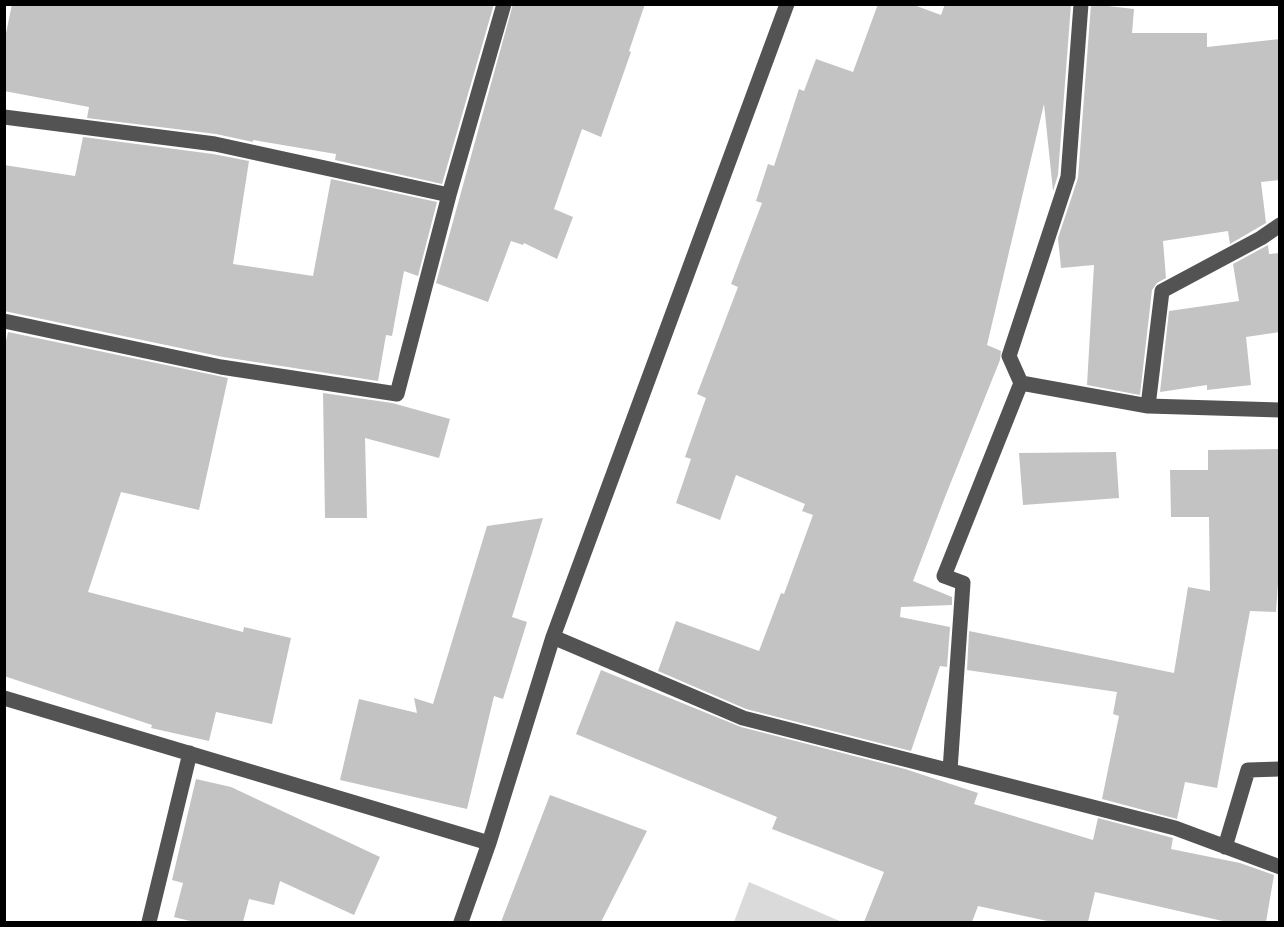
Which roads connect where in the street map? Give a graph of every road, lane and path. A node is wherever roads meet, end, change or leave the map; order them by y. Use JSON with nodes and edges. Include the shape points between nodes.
{"nodes":[{"id":1,"x":504,"y":4,"type":"edge"},
{"id":2,"x":787,"y":4,"type":"edge"},
{"id":3,"x":1081,"y":4,"type":"edge"},
{"id":4,"x":4,"y":117,"type":"edge"},
{"id":5,"x":449,"y":195,"type":"junction"},
{"id":6,"x":1280,"y":225,"type":"edge"},
{"id":7,"x":4,"y":321,"type":"edge"},
{"id":8,"x":1021,"y":383,"type":"junction"},
{"id":9,"x":1149,"y":406,"type":"junction"},
{"id":10,"x":1280,"y":410,"type":"edge"},
{"id":11,"x":553,"y":637,"type":"junction"},
{"id":12,"x":4,"y":698,"type":"edge"},
{"id":13,"x":190,"y":753,"type":"junction"},
{"id":14,"x":1280,"y":769,"type":"edge"},
{"id":15,"x":950,"y":771,"type":"junction"},
{"id":16,"x":489,"y":843,"type":"junction"},
{"id":17,"x":1226,"y":847,"type":"junction"},
{"id":18,"x":1280,"y":867,"type":"edge"},
{"id":19,"x":149,"y":922,"type":"edge"},
{"id":20,"x":461,"y":922,"type":"edge"}],
"edges":[{"from":1,"to":5,"type":"street"},
{"from":2,"to":11,"type":"street"},
{"from":3,"to":8,"type":"street","via":[[1068,177],[1009,356]]},
{"from":4,"to":5,"type":"street","via":[[214,144]]},
{"from":5,"to":7,"type":"street","via":[[397,394],[221,367]]},
{"from":6,"to":9,"type":"street","via":[[1162,291]]},
{"from":8,"to":9,"type":"street"},
{"from":8,"to":15,"type":"street","via":[[944,576],[963,583]]},
{"from":9,"to":10,"type":"street"},
{"from":11,"to":15,"type":"street","via":[[742,718]]},
{"from":11,"to":16,"type":"street"},
{"from":12,"to":13,"type":"street"},
{"from":13,"to":16,"type":"street"},
{"from":13,"to":19,"type":"street"},
{"from":14,"to":17,"type":"street","via":[[1248,770]]},
{"from":15,"to":17,"type":"street","via":[[1175,828]]},
{"from":16,"to":20,"type":"street"},
{"from":17,"to":18,"type":"street"}]}
